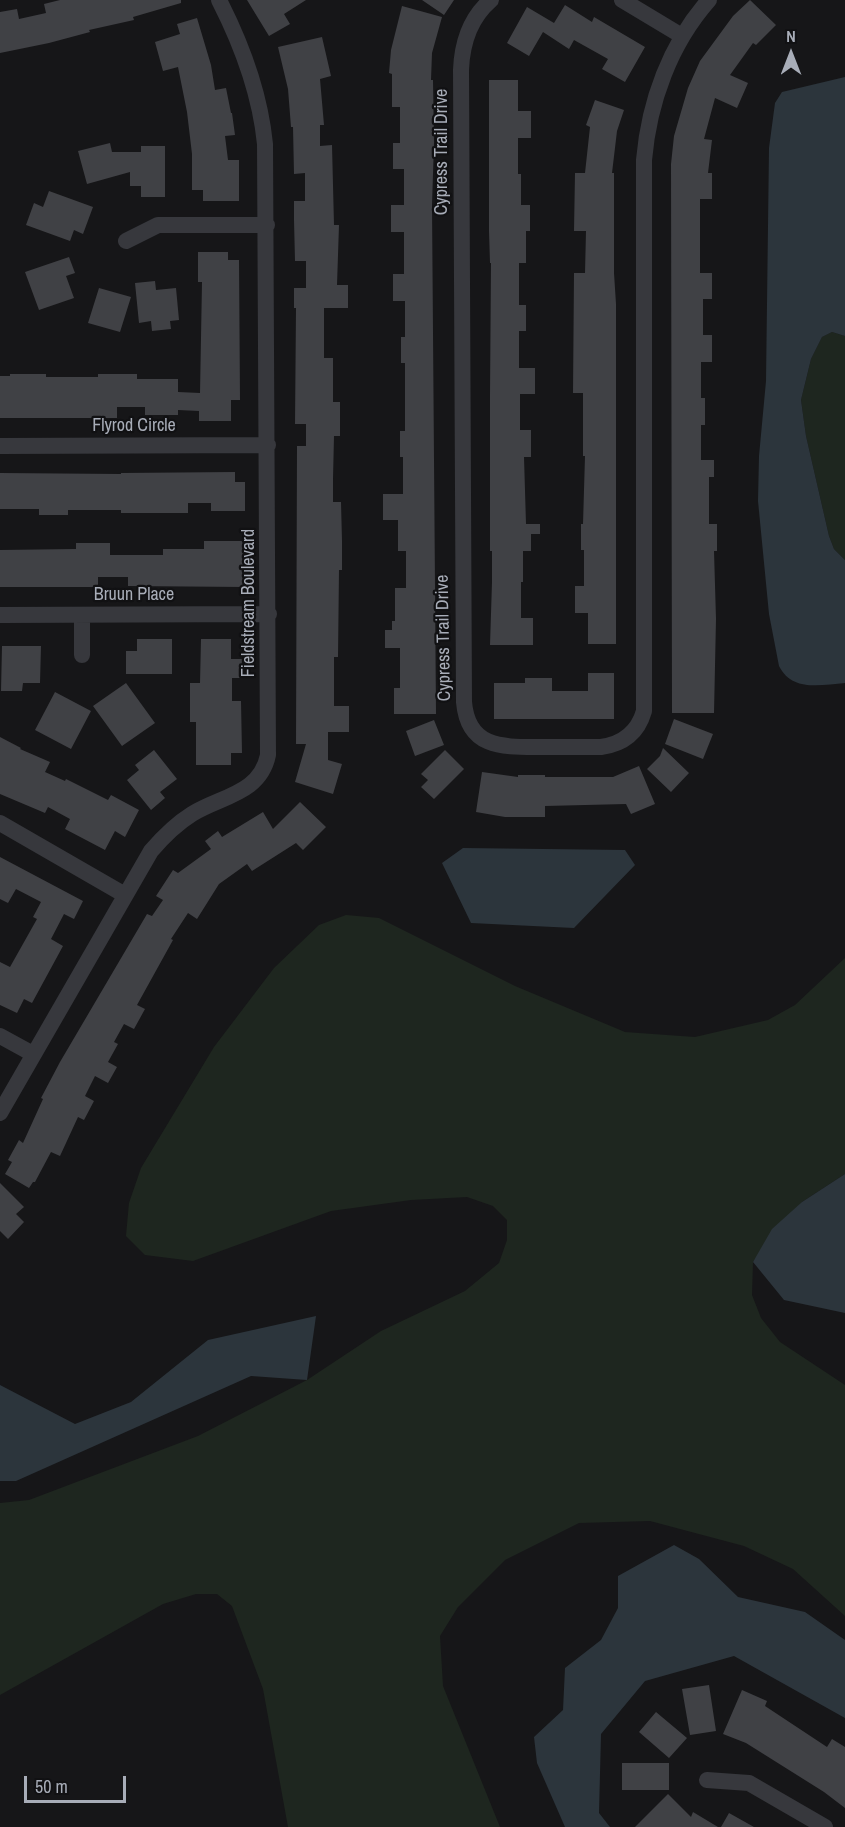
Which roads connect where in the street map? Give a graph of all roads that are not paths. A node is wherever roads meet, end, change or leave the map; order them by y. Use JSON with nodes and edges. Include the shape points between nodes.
{"nodes":[{"id":1,"x":219,"y":0,"type":"edge"},
{"id":2,"x":491,"y":0,"type":"edge"},
{"id":3,"x":622,"y":0,"type":"edge"},
{"id":4,"x":709,"y":0,"type":"edge"},
{"id":5,"x":682,"y":36,"type":"junction"},
{"id":6,"x":267,"y":225,"type":"junction"},
{"id":7,"x":126,"y":241,"type":"dead end"},
{"id":8,"x":268,"y":445,"type":"junction"},
{"id":9,"x":0,"y":446,"type":"edge"},
{"id":10,"x":269,"y":614,"type":"junction"},
{"id":11,"x":0,"y":615,"type":"edge"},
{"id":12,"x":82,"y":615,"type":"junction"},
{"id":13,"x":82,"y":655,"type":"dead end"},
{"id":14,"x":0,"y":823,"type":"edge"},
{"id":15,"x":125,"y":895,"type":"junction"},
{"id":16,"x":0,"y":1036,"type":"edge"},
{"id":17,"x":33,"y":1054,"type":"junction"},
{"id":18,"x":0,"y":1113,"type":"edge"},
{"id":19,"x":707,"y":1780,"type":"dead end"},
{"id":20,"x":825,"y":1827,"type":"edge"}],
"edges":[{"from":1,"to":6,"type":"street","name":"Fieldstream Boulevard","via":[[246,60],[260,110]]},
{"from":2,"to":5,"type":"street","name":"Cypress Trail Drive","via":[[468,31],[461,70],[464,702],[466,717],[475,731],[502,747],[610,746],[632,733],[644,711],[644,160],[656,97]]},
{"from":3,"to":5,"type":"street"},
{"from":4,"to":5,"type":"street","name":"Cypress Trail Drive"},
{"from":6,"to":7,"type":"street","via":[[158,225]]},
{"from":6,"to":8,"type":"street","name":"Fieldstream Boulevard"},
{"from":8,"to":9,"type":"street","name":"Flyrod Circle"},
{"from":8,"to":10,"type":"street","name":"Fieldstream Boulevard"},
{"from":10,"to":12,"type":"street","name":"Bruun Place"},
{"from":10,"to":15,"type":"street","name":"Fieldstream Boulevard","via":[[269,747],[264,769],[244,790],[191,814],[165,835]]},
{"from":11,"to":12,"type":"street","name":"Bruun Place"},
{"from":12,"to":13,"type":"street"},
{"from":14,"to":15,"type":"street"},
{"from":15,"to":17,"type":"street","name":"Fieldstream Boulevard"},
{"from":16,"to":17,"type":"street"},
{"from":17,"to":18,"type":"street","name":"Fieldstream Boulevard"},
{"from":19,"to":20,"type":"street","via":[[749,1783]]}]}
